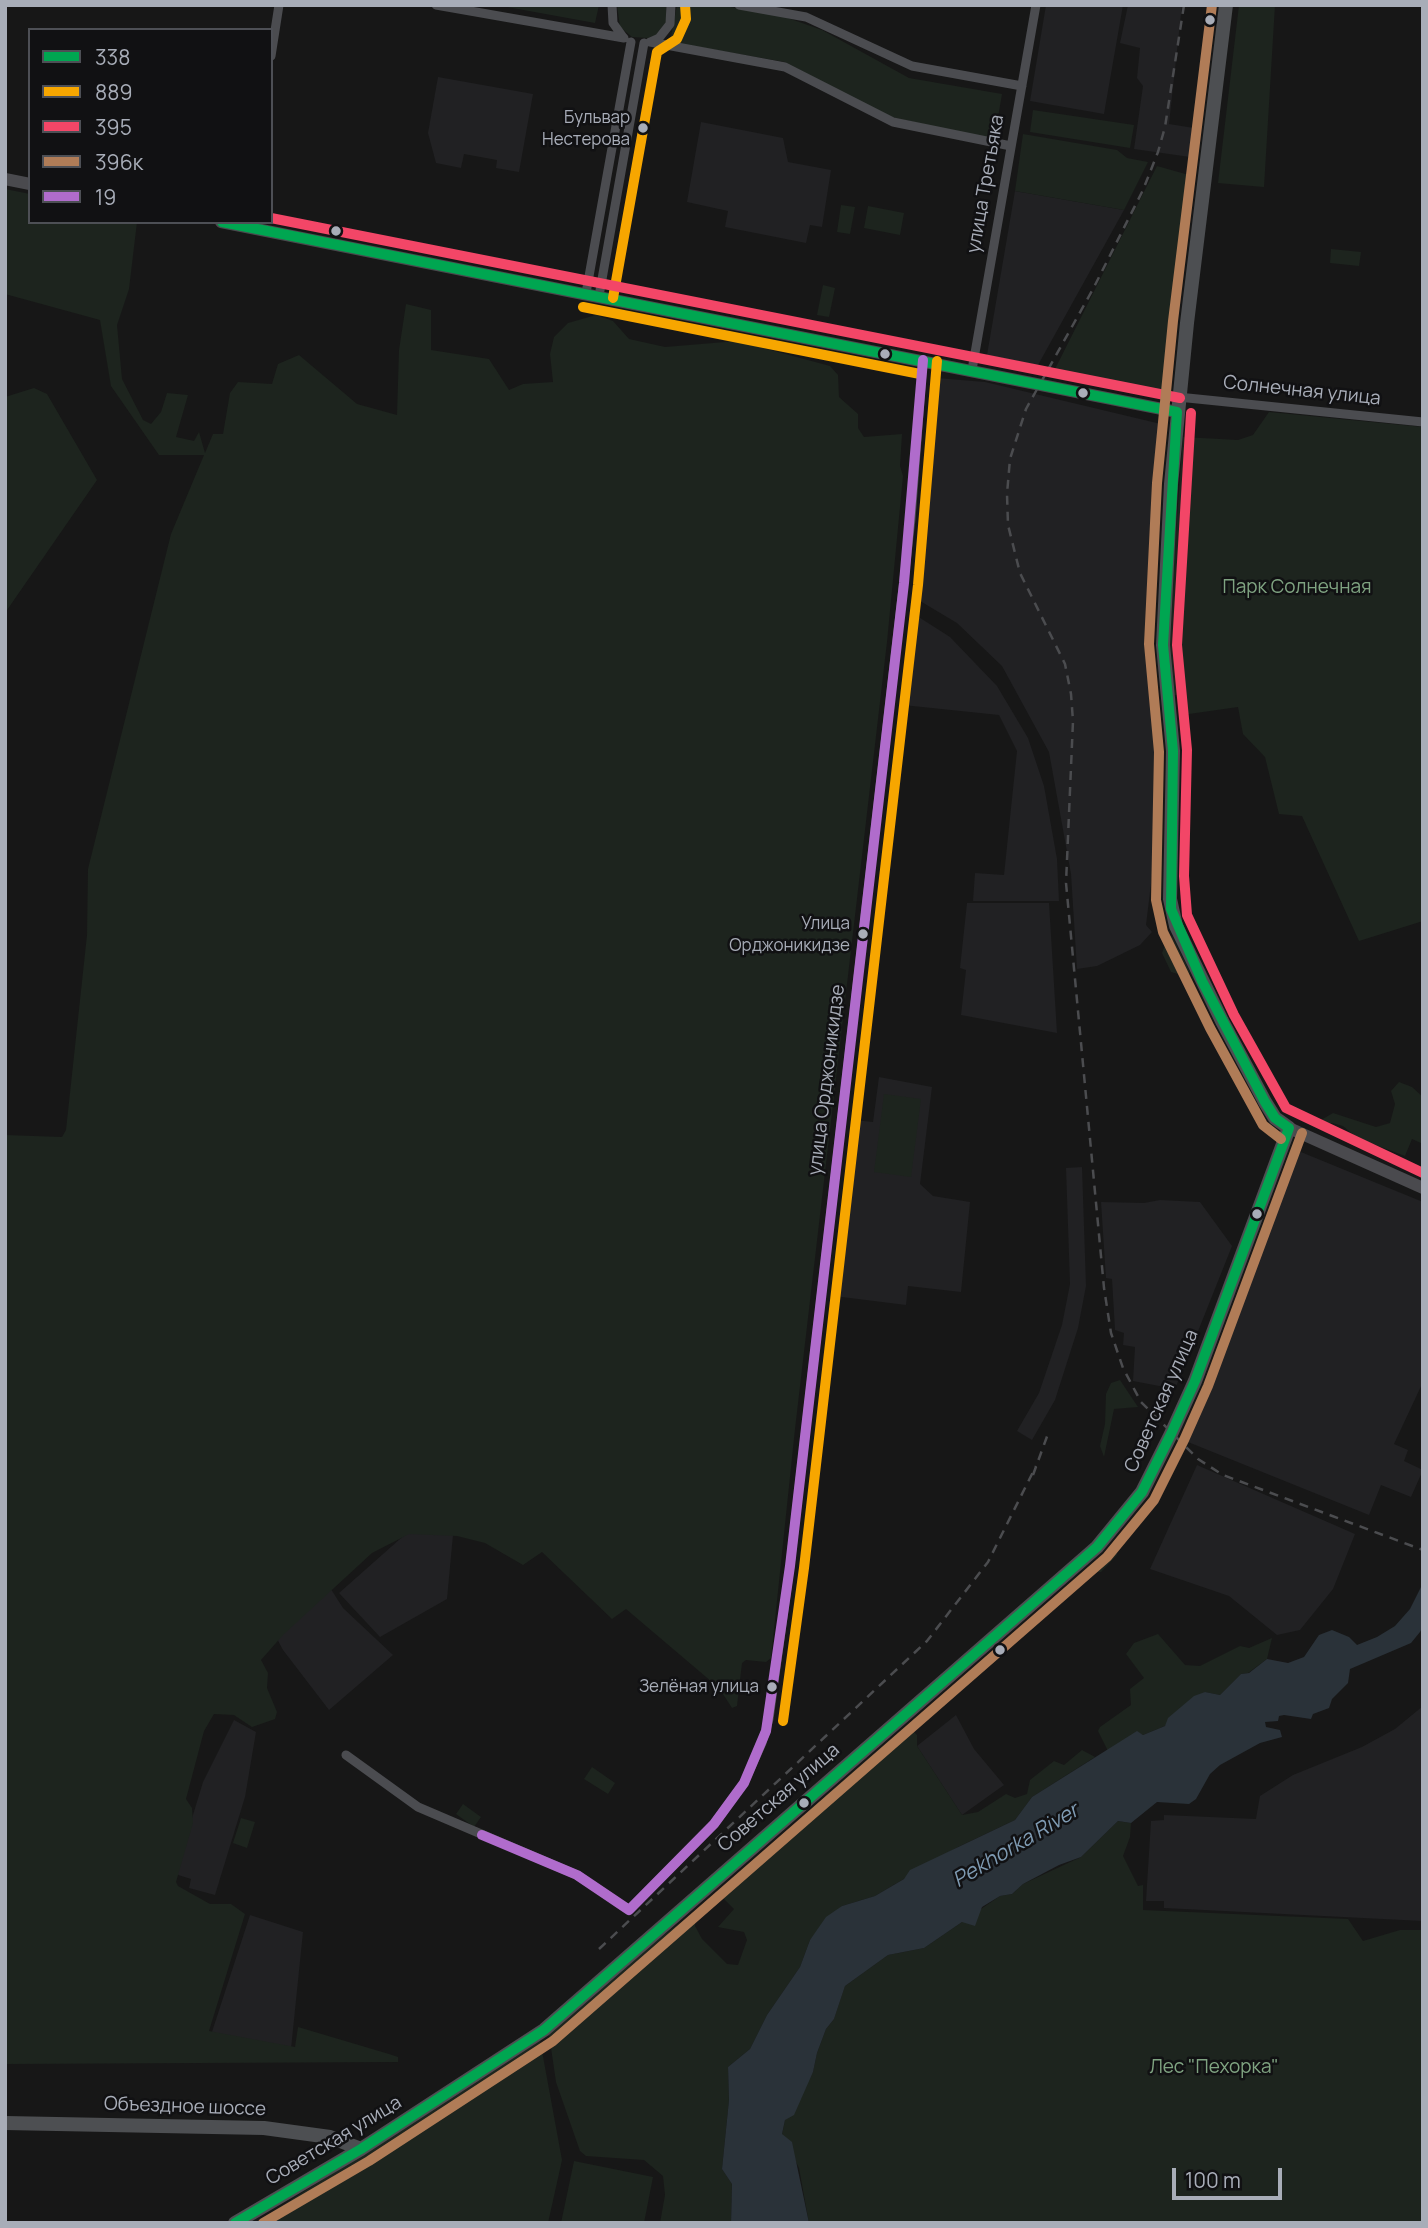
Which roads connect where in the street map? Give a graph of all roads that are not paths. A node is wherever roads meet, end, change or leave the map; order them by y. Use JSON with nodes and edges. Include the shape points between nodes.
{"nodes":[{"id":1,"x":279,"y":5,"type":"edge"},
{"id":2,"x":436,"y":5,"type":"edge"},
{"id":3,"x":612,"y":5,"type":"edge"},
{"id":4,"x":671,"y":5,"type":"edge"},
{"id":5,"x":739,"y":5,"type":"edge"},
{"id":6,"x":1037,"y":5,"type":"edge"},
{"id":7,"x":1226,"y":5,"type":"edge"},
{"id":8,"x":627,"y":40,"type":"junction"},
{"id":9,"x":273,"y":43,"type":"edge"},
{"id":10,"x":647,"y":43,"type":"junction"},
{"id":11,"x":1022,"y":86,"type":"junction"},
{"id":12,"x":1011,"y":146,"type":"junction"},
{"id":13,"x":5,"y":179,"type":"edge"},
{"id":14,"x":28,"y":184,"type":"edge"},
{"id":15,"x":246,"y":225,"type":"edge"},
{"id":16,"x":592,"y":294,"type":"junction"},
{"id":17,"x":923,"y":360,"type":"junction"},
{"id":18,"x":972,"y":370,"type":"junction"},
{"id":19,"x":1178,"y":397,"type":"junction"},
{"id":20,"x":1177,"y":412,"type":"junction"},
{"id":21,"x":1423,"y":422,"type":"edge"},
{"id":22,"x":1289,"y":1128,"type":"junction"},
{"id":23,"x":1423,"y":1188,"type":"edge"},
{"id":24,"x":346,"y":1755,"type":"dead end"},
{"id":25,"x":5,"y":2123,"type":"edge"},
{"id":26,"x":361,"y":2148,"type":"junction"},
{"id":27,"x":236,"y":2223,"type":"edge"}],
"edges":[{"from":1,"to":9,"type":"street"},
{"from":2,"to":8,"type":"street"},
{"from":3,"to":8,"type":"street","via":[[612,23]]},
{"from":4,"to":10,"type":"street","via":[[670,24],[659,38]]},
{"from":5,"to":11,"type":"street","via":[[806,17],[912,66]]},
{"from":6,"to":11,"type":"street","name":"улица Третьяка"},
{"from":7,"to":19,"type":"main road"},
{"from":8,"to":10,"type":"street"},
{"from":8,"to":16,"type":"street"},
{"from":10,"to":12,"type":"street","via":[[785,67],[893,122]]},
{"from":10,"to":16,"type":"street"},
{"from":11,"to":12,"type":"street","name":"улица Третьяка"},
{"from":12,"to":18,"type":"street","name":"улица Третьяка"},
{"from":13,"to":14,"type":"main road"},
{"from":15,"to":16,"type":"main road"},
{"from":16,"to":17,"type":"main road"},
{"from":17,"to":18,"type":"main road"},
{"from":17,"to":24,"type":"street","name":"улица Орджоникидзе","via":[[904,583],[790,1566],[769,1719],[744,1783],[714,1824],[629,1910],[577,1875],[418,1807]]},
{"from":18,"to":20,"type":"main road"},
{"from":19,"to":20,"type":"main road"},
{"from":19,"to":21,"type":"street","name":"Солнечная улица"},
{"from":20,"to":22,"type":"main road","via":[[1163,645],[1173,751],[1171,909],[1265,1102],[1275,1118]]},
{"from":22,"to":23,"type":"main road"},
{"from":22,"to":26,"type":"main road","name":"Советская улица","via":[[1171,1434],[1142,1492],[1097,1547],[544,2030]]},
{"from":25,"to":26,"type":"main road","name":"Объездное шоссе","via":[[264,2128],[330,2137]]},
{"from":26,"to":27,"type":"main road","name":"Советская улица"}]}
